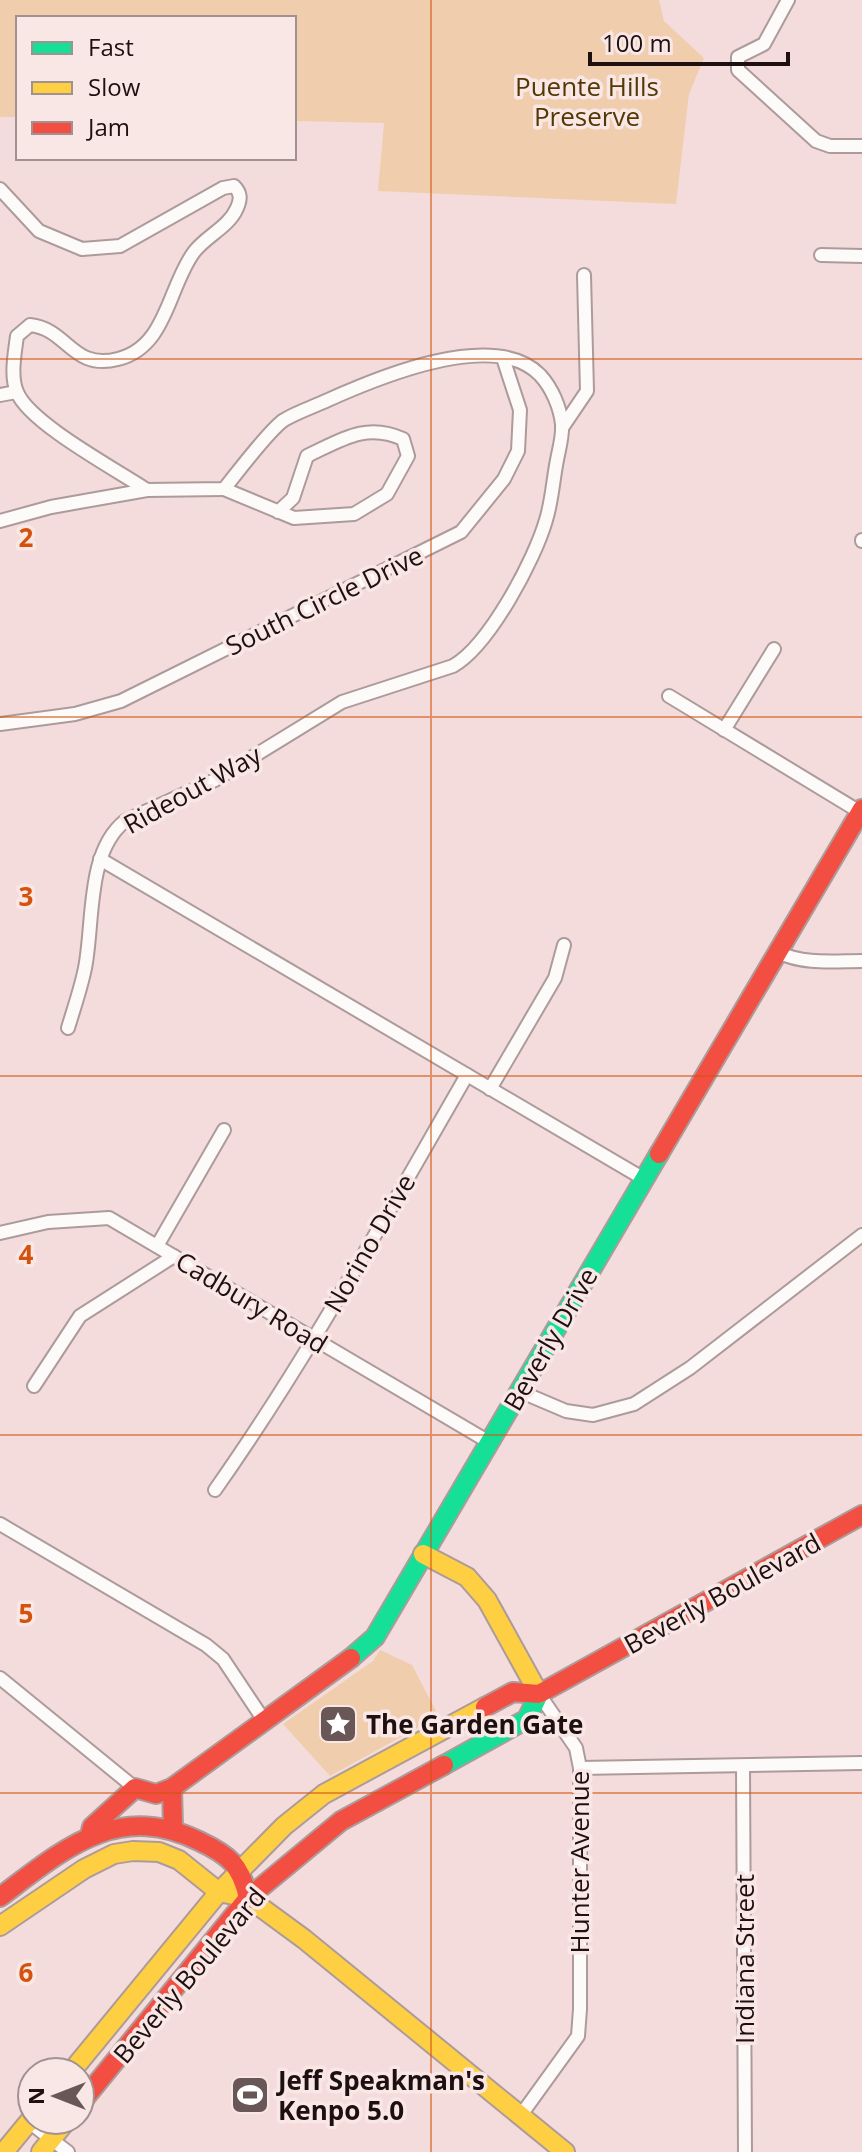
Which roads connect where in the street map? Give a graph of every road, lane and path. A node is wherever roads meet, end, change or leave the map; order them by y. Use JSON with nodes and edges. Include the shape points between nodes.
{"nodes":[{"id":1,"x":788,"y":0,"type":"edge"},
{"id":2,"x":862,"y":146,"type":"edge"},
{"id":3,"x":0,"y":189,"type":"edge"},
{"id":4,"x":821,"y":255,"type":"dead end"},
{"id":5,"x":862,"y":256,"type":"edge"},
{"id":6,"x":584,"y":275,"type":"dead end"},
{"id":7,"x":503,"y":358,"type":"junction"},
{"id":8,"x":16,"y":392,"type":"junction"},
{"id":9,"x":0,"y":395,"type":"edge"},
{"id":10,"x":562,"y":428,"type":"junction"},
{"id":11,"x":224,"y":489,"type":"junction"},
{"id":12,"x":147,"y":490,"type":"junction"},
{"id":13,"x":278,"y":512,"type":"junction"},
{"id":14,"x":0,"y":521,"type":"edge"},
{"id":15,"x":774,"y":649,"type":"dead end"},
{"id":16,"x":669,"y":696,"type":"dead end"},
{"id":17,"x":0,"y":724,"type":"edge"},
{"id":18,"x":724,"y":730,"type":"junction"},
{"id":19,"x":861,"y":810,"type":"edge"},
{"id":20,"x":100,"y":859,"type":"junction"},
{"id":21,"x":564,"y":945,"type":"dead end"},
{"id":22,"x":778,"y":952,"type":"junction"},
{"id":23,"x":862,"y":961,"type":"edge"},
{"id":24,"x":68,"y":1028,"type":"dead end"},
{"id":25,"x":467,"y":1075,"type":"junction"},
{"id":26,"x":490,"y":1089,"type":"junction"},
{"id":27,"x":224,"y":1130,"type":"dead end"},
{"id":28,"x":644,"y":1179,"type":"junction"},
{"id":29,"x":0,"y":1233,"type":"edge"},
{"id":30,"x":862,"y":1235,"type":"edge"},
{"id":31,"x":157,"y":1246,"type":"junction"},
{"id":32,"x":174,"y":1256,"type":"junction"},
{"id":33,"x":314,"y":1338,"type":"junction"},
{"id":34,"x":34,"y":1386,"type":"dead end"},
{"id":35,"x":519,"y":1391,"type":"junction"},
{"id":36,"x":489,"y":1442,"type":"junction"},
{"id":37,"x":215,"y":1490,"type":"dead end"},
{"id":38,"x":862,"y":1515,"type":"edge"},
{"id":39,"x":0,"y":1524,"type":"edge"},
{"id":40,"x":423,"y":1554,"type":"junction"},
{"id":41,"x":0,"y":1678,"type":"edge"},
{"id":42,"x":539,"y":1694,"type":"junction"},
{"id":43,"x":265,"y":1722,"type":"junction"},
{"id":44,"x":862,"y":1763,"type":"edge"},
{"id":45,"x":743,"y":1766,"type":"junction"},
{"id":46,"x":580,"y":1768,"type":"junction"},
{"id":47,"x":135,"y":1788,"type":"junction"},
{"id":48,"x":164,"y":1791,"type":"junction"},
{"id":49,"x":173,"y":1828,"type":"junction"},
{"id":50,"x":90,"y":1835,"type":"junction"},
{"id":51,"x":239,"y":1869,"type":"junction"},
{"id":52,"x":219,"y":1892,"type":"junction"},
{"id":53,"x":248,"y":1898,"type":"junction"},
{"id":54,"x":0,"y":1899,"type":"edge"},
{"id":55,"x":5,"y":1923,"type":"edge"},
{"id":56,"x":84,"y":2056,"type":"edge"},
{"id":57,"x":96,"y":2084,"type":"edge"},
{"id":58,"x":521,"y":2115,"type":"junction"},
{"id":59,"x":17,"y":2136,"type":"edge"},
{"id":60,"x":46,"y":2146,"type":"edge"},
{"id":61,"x":4,"y":2152,"type":"edge"},
{"id":62,"x":68,"y":2152,"type":"edge"},
{"id":63,"x":565,"y":2152,"type":"edge"},
{"id":64,"x":745,"y":2152,"type":"edge"}],
"edges":[{"from":1,"to":2,"type":"street","via":[[764,44],[738,57],[738,70],[816,141]]},
{"from":3,"to":8,"type":"street","via":[[39,231],[82,249],[120,246],[223,188],[234,186],[241,200],[235,213],[197,248],[151,339],[138,352],[95,361],[75,353],[45,327],[30,325],[17,336]]},
{"from":4,"to":5,"type":"street"},
{"from":6,"to":10,"type":"street","via":[[587,391]]},
{"from":7,"to":10,"type":"street","via":[[539,374],[555,398]]},
{"from":7,"to":11,"type":"street","via":[[460,356],[380,377],[281,421]]},
{"from":7,"to":17,"type":"street","name":"South Circle Drive","via":[[520,410],[518,451],[504,479],[461,532],[121,701],[75,714]]},
{"from":8,"to":9,"type":"street"},
{"from":8,"to":12,"type":"street","via":[[54,429]]},
{"from":10,"to":20,"type":"street","name":"Rideout Way","via":[[540,538],[490,629],[466,657],[453,666],[342,702],[215,780],[125,821],[109,838]]},
{"from":11,"to":12,"type":"street"},
{"from":11,"to":13,"type":"street"},
{"from":12,"to":14,"type":"street"},
{"from":13,"to":13,"type":"street","via":[[294,518],[354,514],[387,494],[408,456],[403,439],[387,432],[355,433],[307,456],[293,498]]},
{"from":15,"to":18,"type":"street"},
{"from":16,"to":18,"type":"street"},
{"from":18,"to":19,"type":"street"},
{"from":19,"to":22,"type":"main road","name":"Beverly Drive"},
{"from":20,"to":24,"type":"street","via":[[85,968]]},
{"from":20,"to":25,"type":"street","name":"Rideout Way"},
{"from":21,"to":26,"type":"street","via":[[555,978]]},
{"from":22,"to":23,"type":"street","via":[[808,961]]},
{"from":22,"to":28,"type":"main road","name":"Beverly Drive"},
{"from":25,"to":26,"type":"street","name":"Rideout Way"},
{"from":25,"to":33,"type":"street","name":"Norino Drive"},
{"from":26,"to":28,"type":"street","name":"Rideout Way"},
{"from":27,"to":31,"type":"street"},
{"from":28,"to":35,"type":"main road","name":"Beverly Drive"},
{"from":29,"to":31,"type":"street","name":"Cadbury Road","via":[[48,1222],[109,1218]]},
{"from":30,"to":35,"type":"street","via":[[690,1368],[634,1404],[593,1415],[566,1411]]},
{"from":31,"to":32,"type":"street","name":"Cadbury Road"},
{"from":32,"to":33,"type":"street","name":"Cadbury Road"},
{"from":32,"to":34,"type":"street","via":[[80,1316]]},
{"from":33,"to":36,"type":"street","name":"Cadbury Road"},
{"from":33,"to":37,"type":"street","name":"Norino Drive"},
{"from":35,"to":36,"type":"main road","name":"Beverly Drive"},
{"from":36,"to":40,"type":"main road","name":"Beverly Drive"},
{"from":38,"to":42,"type":"main road","name":"Beverly Boulevard"},
{"from":39,"to":43,"type":"street","via":[[206,1645],[223,1659]]},
{"from":40,"to":42,"type":"main road","name":"Hunter Avenue","via":[[467,1577],[487,1600]]},
{"from":40,"to":43,"type":"main road","name":"Beverly Drive","via":[[364,1649]]},
{"from":41,"to":47,"type":"street"},
{"from":42,"to":46,"type":"street","name":"Hunter Avenue","via":[[576,1748]]},
{"from":42,"to":51,"type":"main road","name":"Beverly Boulevard","via":[[513,1692],[324,1794]]},
{"from":42,"to":53,"type":"main road","name":"Beverly Boulevard","via":[[527,1719],[341,1821]]},
{"from":43,"to":48,"type":"main road","name":"Beverly Drive"},
{"from":44,"to":45,"type":"street"},
{"from":45,"to":46,"type":"street"},
{"from":45,"to":64,"type":"street","name":"Indiana Street"},
{"from":46,"to":58,"type":"street","name":"Hunter Avenue","via":[[578,2036]]},
{"from":47,"to":48,"type":"main road"},
{"from":47,"to":50,"type":"main road","via":[[92,1827]]},
{"from":48,"to":49,"type":"main road"},
{"from":49,"to":50,"type":"main road","via":[[131,1825]]},
{"from":49,"to":51,"type":"main road"},
{"from":50,"to":54,"type":"main road"},
{"from":51,"to":52,"type":"main road","name":"Beverly Boulevard"},
{"from":51,"to":53,"type":"main road"},
{"from":52,"to":53,"type":"main road"},
{"from":52,"to":55,"type":"main road","via":[[179,1860],[159,1852],[133,1851],[84,1869]]},
{"from":52,"to":56,"type":"main road","name":"Beverly Boulevard"},
{"from":53,"to":57,"type":"main road","name":"Beverly Boulevard"},
{"from":53,"to":58,"type":"main road"},
{"from":54,"to":55,"type":"main road"},
{"from":58,"to":63,"type":"main road"},
{"from":59,"to":61,"type":"main road"},
{"from":60,"to":62,"type":"street"}]}
